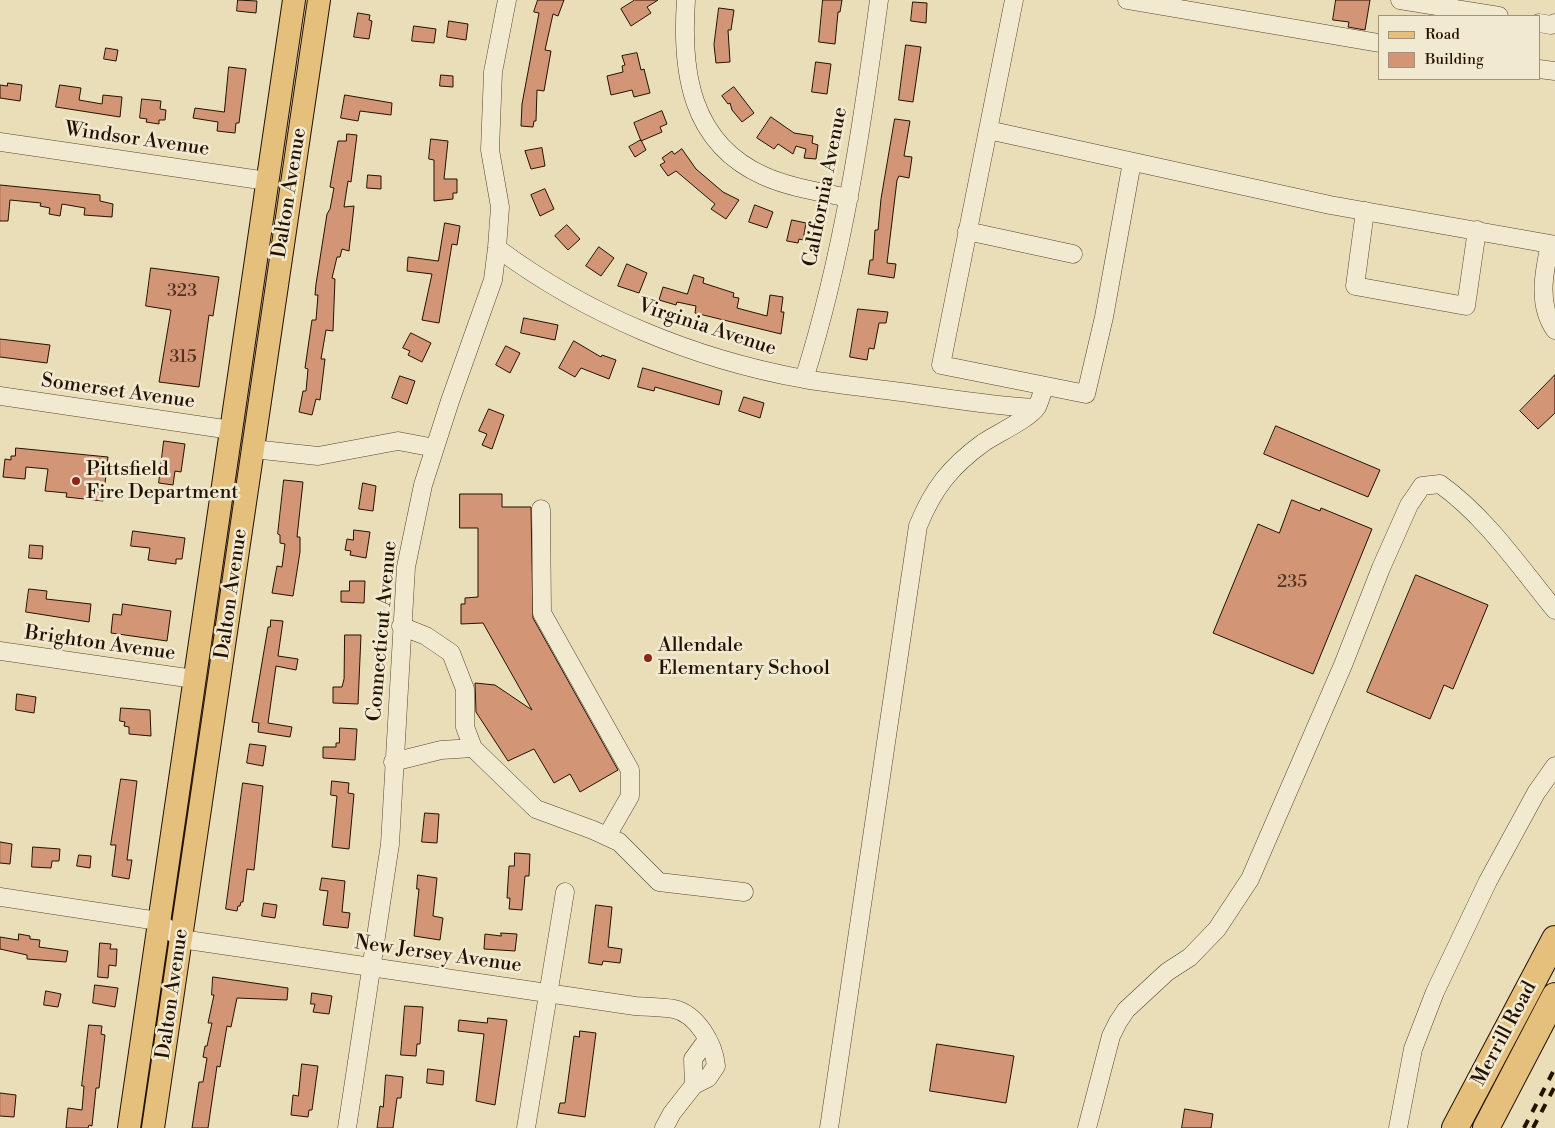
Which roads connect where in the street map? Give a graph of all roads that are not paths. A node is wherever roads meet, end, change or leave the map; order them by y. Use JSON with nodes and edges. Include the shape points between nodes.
{"nodes":[{"id":1,"x":294,"y":0,"type":"edge"},
{"id":2,"x":319,"y":0,"type":"edge"},
{"id":3,"x":507,"y":0,"type":"edge"},
{"id":4,"x":879,"y":0,"type":"edge"},
{"id":5,"x":1014,"y":0,"type":"edge"},
{"id":6,"x":1127,"y":0,"type":"edge"},
{"id":7,"x":1400,"y":0,"type":"edge"},
{"id":8,"x":686,"y":1,"type":"edge"},
{"id":9,"x":1493,"y":15,"type":"edge"},
{"id":10,"x":1540,"y":23,"type":"edge"},
{"id":11,"x":1555,"y":23,"type":"edge"},
{"id":12,"x":1378,"y":43,"type":"edge"},
{"id":13,"x":1540,"y":69,"type":"edge"},
{"id":14,"x":1555,"y":71,"type":"edge"},
{"id":15,"x":988,"y":130,"type":"junction"},
{"id":16,"x":0,"y":142,"type":"edge"},
{"id":17,"x":1132,"y":162,"type":"junction"},
{"id":18,"x":267,"y":180,"type":"junction"},
{"id":19,"x":849,"y":198,"type":"junction"},
{"id":20,"x":1365,"y":211,"type":"junction"},
{"id":21,"x":1477,"y":230,"type":"junction"},
{"id":22,"x":967,"y":232,"type":"junction"},
{"id":23,"x":1553,"y":245,"type":"edge"},
{"id":24,"x":497,"y":248,"type":"junction"},
{"id":25,"x":1073,"y":254,"type":"dead end"},
{"id":26,"x":1555,"y":330,"type":"edge"},
{"id":27,"x":804,"y":379,"type":"junction"},
{"id":28,"x":1045,"y":386,"type":"junction"},
{"id":29,"x":0,"y":396,"type":"edge"},
{"id":30,"x":1036,"y":408,"type":"junction"},
{"id":31,"x":230,"y":430,"type":"junction"},
{"id":32,"x":435,"y":448,"type":"junction"},
{"id":33,"x":253,"y":449,"type":"junction"},
{"id":34,"x":541,"y":509,"type":"dead end"},
{"id":35,"x":1555,"y":610,"type":"edge"},
{"id":36,"x":401,"y":626,"type":"junction"},
{"id":37,"x":0,"y":651,"type":"edge"},
{"id":38,"x":194,"y":679,"type":"junction"},
{"id":39,"x":473,"y":748,"type":"junction"},
{"id":40,"x":393,"y":762,"type":"junction"},
{"id":41,"x":1555,"y":766,"type":"edge"},
{"id":42,"x":607,"y":836,"type":"junction"},
{"id":43,"x":565,"y":892,"type":"dead end"},
{"id":44,"x":744,"y":892,"type":"dead end"},
{"id":45,"x":0,"y":897,"type":"edge"},
{"id":46,"x":158,"y":921,"type":"junction"},
{"id":47,"x":181,"y":938,"type":"junction"},
{"id":48,"x":1555,"y":939,"type":"edge"},
{"id":49,"x":371,"y":967,"type":"junction"},
{"id":50,"x":547,"y":993,"type":"junction"},
{"id":51,"x":1555,"y":996,"type":"edge"},
{"id":52,"x":128,"y":1128,"type":"edge"},
{"id":53,"x":153,"y":1128,"type":"edge"},
{"id":54,"x":347,"y":1128,"type":"edge"},
{"id":55,"x":526,"y":1128,"type":"edge"},
{"id":56,"x":664,"y":1128,"type":"edge"},
{"id":57,"x":829,"y":1128,"type":"edge"},
{"id":58,"x":1087,"y":1128,"type":"edge"},
{"id":59,"x":1398,"y":1128,"type":"edge"},
{"id":60,"x":1455,"y":1128,"type":"edge"},
{"id":61,"x":1486,"y":1128,"type":"edge"}],
"edges":[{"from":1,"to":18,"type":"main road","name":"Dalton Avenue"},
{"from":2,"to":33,"type":"main road","name":"Dalton Avenue"},
{"from":3,"to":24,"type":"street","name":"Connecticut Avenue","via":[[492,72],[490,150],[500,207]]},
{"from":4,"to":19,"type":"street","name":"California Avenue"},
{"from":5,"to":15,"type":"street"},
{"from":6,"to":12,"type":"street"},
{"from":7,"to":9,"type":"street"},
{"from":8,"to":19,"type":"street","via":[[685,66],[693,101],[704,124],[722,146],[746,167],[764,176]]},
{"from":10,"to":11,"type":"street"},
{"from":13,"to":14,"type":"street"},
{"from":15,"to":17,"type":"street"},
{"from":15,"to":22,"type":"street"},
{"from":16,"to":18,"type":"street","name":"Windsor Avenue"},
{"from":17,"to":20,"type":"street"},
{"from":17,"to":28,"type":"street","via":[[1104,317],[1086,394]]},
{"from":18,"to":31,"type":"main road","name":"Dalton Avenue"},
{"from":19,"to":27,"type":"street","name":"California Avenue"},
{"from":20,"to":21,"type":"street"},
{"from":20,"to":21,"type":"street","via":[[1355,286],[1466,306]]},
{"from":21,"to":23,"type":"street"},
{"from":22,"to":25,"type":"street"},
{"from":22,"to":28,"type":"street","via":[[941,365]]},
{"from":23,"to":26,"type":"street","via":[[1543,276],[1544,300]]},
{"from":24,"to":27,"type":"street","name":"Virginia Avenue","via":[[550,284],[615,320],[678,345]]},
{"from":24,"to":32,"type":"street","name":"Connecticut Avenue","via":[[493,280]]},
{"from":27,"to":30,"type":"street","name":"Virginia Avenue","via":[[990,406]]},
{"from":28,"to":30,"type":"street"},
{"from":29,"to":31,"type":"street","name":"Somerset Avenue"},
{"from":30,"to":57,"type":"street","via":[[957,464],[940,482],[918,526]]},
{"from":31,"to":38,"type":"main road","name":"Dalton Avenue"},
{"from":32,"to":33,"type":"street","via":[[398,441],[318,456]]},
{"from":32,"to":36,"type":"street","name":"Connecticut Avenue","via":[[423,485],[406,567]]},
{"from":33,"to":47,"type":"main road","name":"Dalton Avenue"},
{"from":34,"to":42,"type":"street","via":[[542,613],[630,770],[630,796]]},
{"from":35,"to":58,"type":"street","via":[[1460,499],[1440,484],[1422,486],[1381,568],[1344,665],[1250,879],[1217,929],[1122,1016],[1111,1036]]},
{"from":36,"to":39,"type":"street","via":[[426,636],[451,653],[465,688],[465,728]]},
{"from":36,"to":40,"type":"street","name":"Connecticut Avenue"},
{"from":37,"to":38,"type":"street","name":"Brighton Avenue"},
{"from":38,"to":46,"type":"main road","name":"Dalton Avenue"},
{"from":39,"to":40,"type":"street","via":[[441,750]]},
{"from":39,"to":42,"type":"street","via":[[536,809]]},
{"from":40,"to":49,"type":"street","name":"Connecticut Avenue","via":[[390,844]]},
{"from":41,"to":59,"type":"street","via":[[1536,793],[1497,864],[1435,992],[1413,1049]]},
{"from":42,"to":44,"type":"street","via":[[619,842],[659,882]]},
{"from":43,"to":50,"type":"street"},
{"from":45,"to":46,"type":"street"},
{"from":46,"to":47,"type":"street"},
{"from":46,"to":52,"type":"main road","name":"Dalton Avenue"},
{"from":47,"to":49,"type":"street","name":"New Jersey Avenue"},
{"from":47,"to":53,"type":"main road","name":"Dalton Avenue"},
{"from":48,"to":60,"type":"highway","name":"Merrill Road"},
{"from":49,"to":50,"type":"street","name":"New Jersey Avenue"},
{"from":49,"to":54,"type":"street","name":"Connecticut Avenue"},
{"from":50,"to":55,"type":"street"},
{"from":50,"to":56,"type":"street","name":"New Jersey Avenue","via":[[676,1010],[700,1027],[715,1056],[716,1066],[708,1078],[694,1085]]},
{"from":51,"to":61,"type":"highway","name":"Merrill Road"}]}
